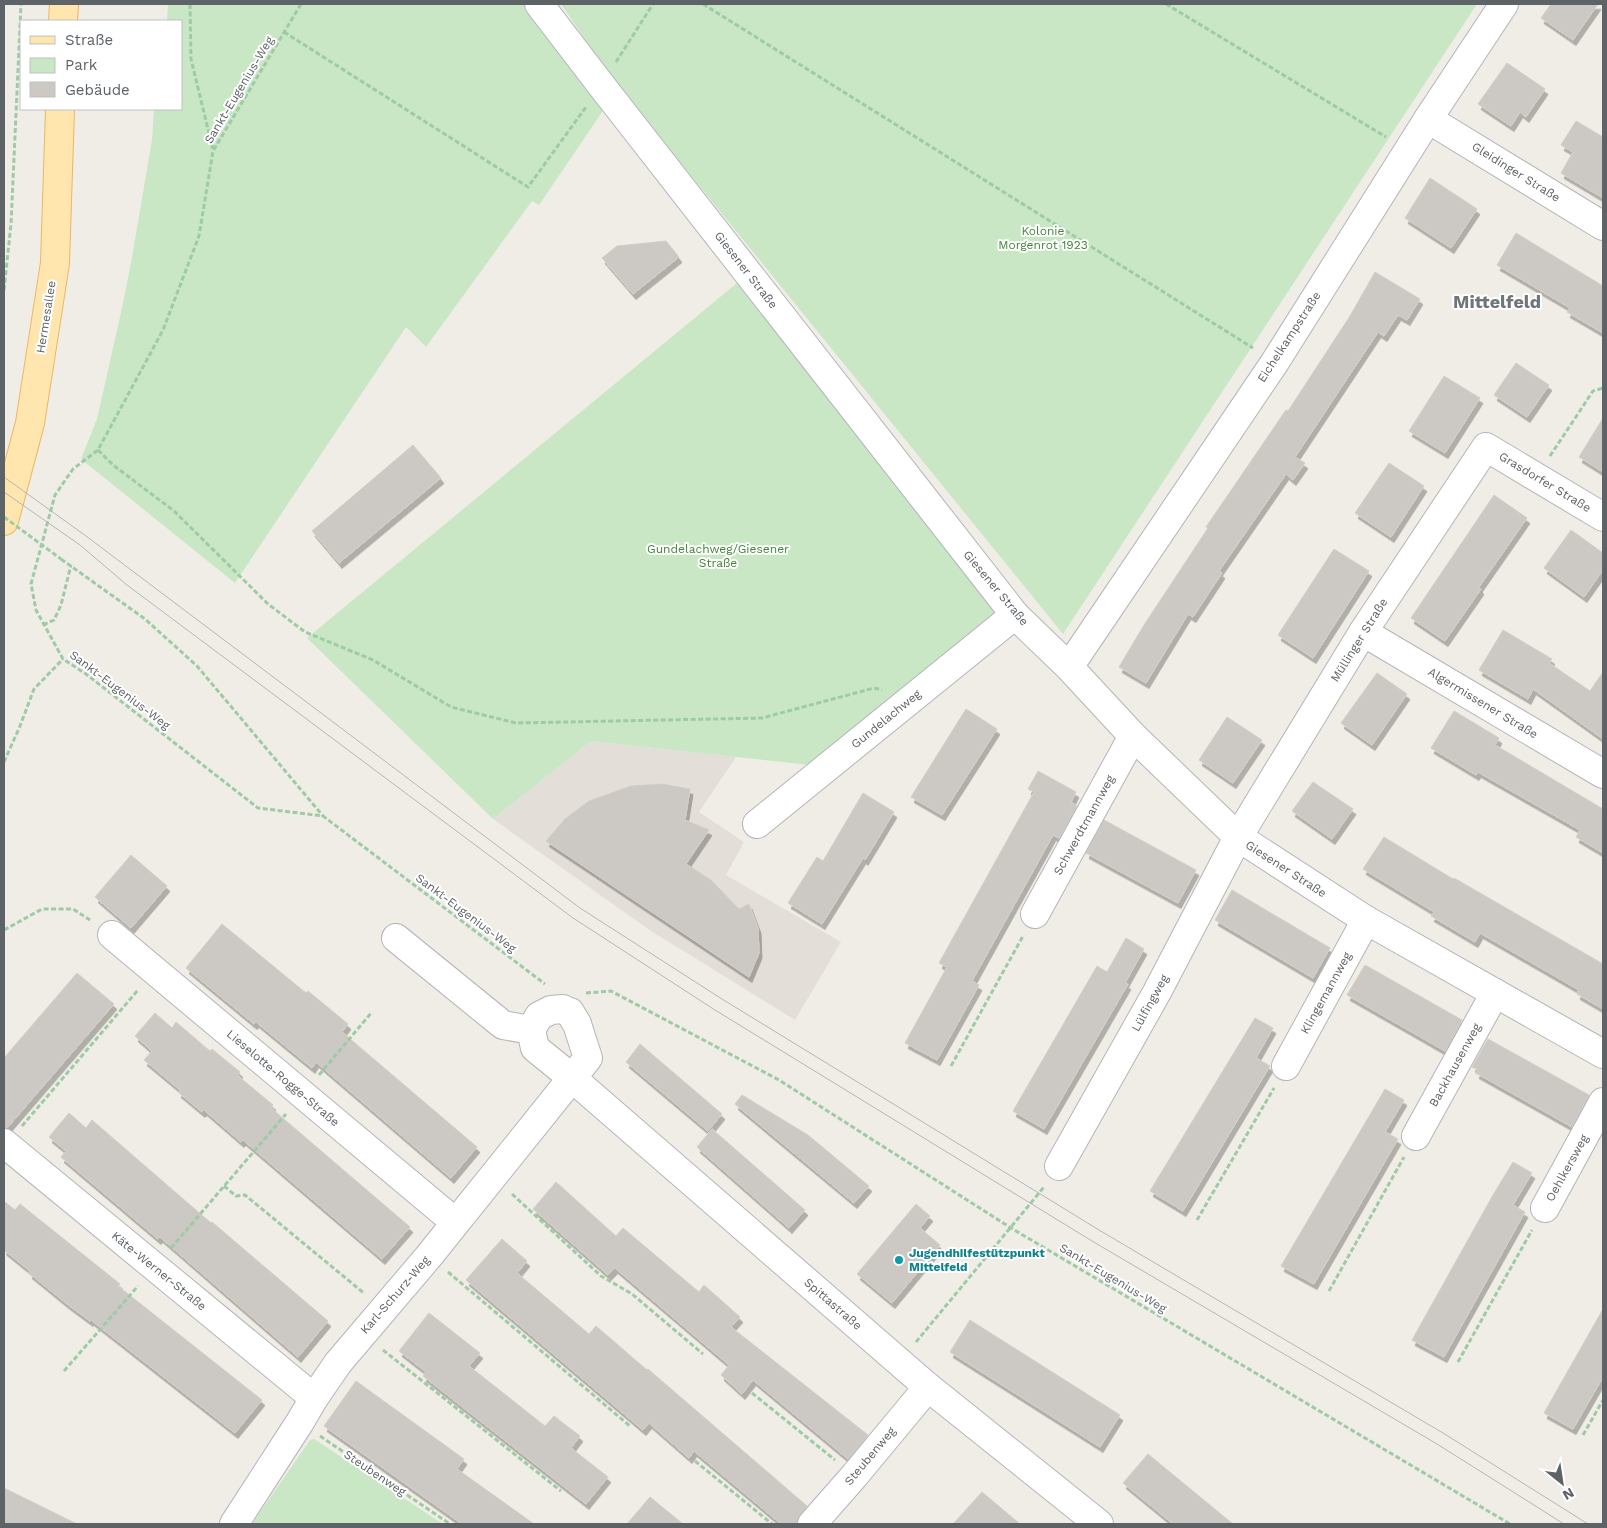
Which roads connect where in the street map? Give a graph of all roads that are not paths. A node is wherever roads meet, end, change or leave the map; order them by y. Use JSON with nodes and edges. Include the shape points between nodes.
{"nodes":[{"id":1,"x":64,"y":4,"type":"edge"},
{"id":2,"x":539,"y":4,"type":"edge"},
{"id":3,"x":1504,"y":4,"type":"edge"},
{"id":4,"x":64,"y":20,"type":"edge"},
{"id":5,"x":60,"y":110,"type":"edge"},
{"id":6,"x":1428,"y":118,"type":"junction"},
{"id":7,"x":1603,"y":226,"type":"edge"},
{"id":8,"x":1486,"y":448,"type":"joint"},
{"id":9,"x":1603,"y":518,"type":"edge"},
{"id":10,"x":4,"y":521,"type":"edge"},
{"id":11,"x":1015,"y":615,"type":"junction"},
{"id":12,"x":1363,"y":632,"type":"junction"},
{"id":13,"x":1069,"y":667,"type":"junction"},
{"id":14,"x":1133,"y":736,"type":"junction"},
{"id":15,"x":1603,"y":774,"type":"edge"},
{"id":16,"x":757,"y":824,"type":"dead end"},
{"id":17,"x":1238,"y":837,"type":"junction"},
{"id":18,"x":1036,"y":914,"type":"road end"},
{"id":19,"x":1366,"y":920,"type":"junction"},
{"id":20,"x":112,"y":934,"type":"road end"},
{"id":21,"x":396,"y":938,"type":"dead end"},
{"id":22,"x":1495,"y":993,"type":"junction"},
{"id":23,"x":531,"y":1030,"type":"junction"},
{"id":24,"x":1603,"y":1054,"type":"edge"},
{"id":25,"x":1286,"y":1066,"type":"road end"},
{"id":26,"x":572,"y":1078,"type":"junction"},
{"id":27,"x":1603,"y":1102,"type":"edge"},
{"id":28,"x":1416,"y":1136,"type":"road end"},
{"id":29,"x":5,"y":1144,"type":"edge"},
{"id":30,"x":1058,"y":1166,"type":"road end"},
{"id":31,"x":1545,"y":1208,"type":"road end"},
{"id":32,"x":455,"y":1222,"type":"junction"},
{"id":33,"x":928,"y":1387,"type":"junction"},
{"id":34,"x":314,"y":1398,"type":"junction"},
{"id":35,"x":1087,"y":1521,"type":"edge"},
{"id":36,"x":234,"y":1524,"type":"edge"},
{"id":37,"x":812,"y":1524,"type":"edge"}],
"edges":[{"from":1,"to":4,"type":"main road"},
{"from":2,"to":11,"type":"street","name":"Giesener Straße"},
{"from":3,"to":6,"type":"street","name":"Eichelkampstraße"},
{"from":5,"to":10,"type":"main road","name":"Hermesallee","via":[[54,263],[30,423]]},
{"from":6,"to":7,"type":"street","name":"Gleidinger Straße"},
{"from":6,"to":13,"type":"street","name":"Eichelkampstraße","via":[[1274,362]]},
{"from":8,"to":9,"type":"street","name":"Grasdorfer Straße"},
{"from":8,"to":12,"type":"street","name":"Müllinger Straße"},
{"from":11,"to":13,"type":"street","name":"Giesener Straße"},
{"from":11,"to":16,"type":"street","name":"Gundelachweg"},
{"from":12,"to":15,"type":"street","name":"Algermissener Straße"},
{"from":12,"to":17,"type":"street","name":"Müllinger Straße"},
{"from":13,"to":14,"type":"street","name":"Giesener Straße"},
{"from":14,"to":17,"type":"street","name":"Giesener Straße"},
{"from":14,"to":18,"type":"street","name":"Schwerdtmannweg"},
{"from":17,"to":19,"type":"street","name":"Giesener Straße"},
{"from":17,"to":30,"type":"street","name":"Lülfingweg","via":[[1157,992]]},
{"from":19,"to":22,"type":"street","name":"Giesener Straße"},
{"from":19,"to":25,"type":"street","name":"Klingemannweg"},
{"from":20,"to":32,"type":"street","name":"Lieselotte-Rogge-Straße"},
{"from":21,"to":23,"type":"street","via":[[503,1025]]},
{"from":22,"to":24,"type":"street","name":"Giesener Straße"},
{"from":22,"to":28,"type":"street","name":"Backhausenweg"},
{"from":23,"to":26,"type":"street","name":"Spittastraße","via":[[535,1048]]},
{"from":23,"to":26,"type":"street","via":[[539,1016],[551,1010],[570,1012],[588,1058]]},
{"from":26,"to":32,"type":"street","name":"Karl-Schurz-Weg"},
{"from":26,"to":33,"type":"street","name":"Spittastraße"},
{"from":27,"to":31,"type":"street","name":"Oehlkersweg"},
{"from":29,"to":34,"type":"street","name":"Käte-Werner-Straße"},
{"from":32,"to":34,"type":"street","name":"Karl-Schurz-Weg","via":[[362,1333]]},
{"from":33,"to":35,"type":"street","name":"Spittastraße"},
{"from":33,"to":37,"type":"street","name":"Steubenweg"},
{"from":34,"to":36,"type":"street","name":"Karl-Schurz-Weg"}]}
